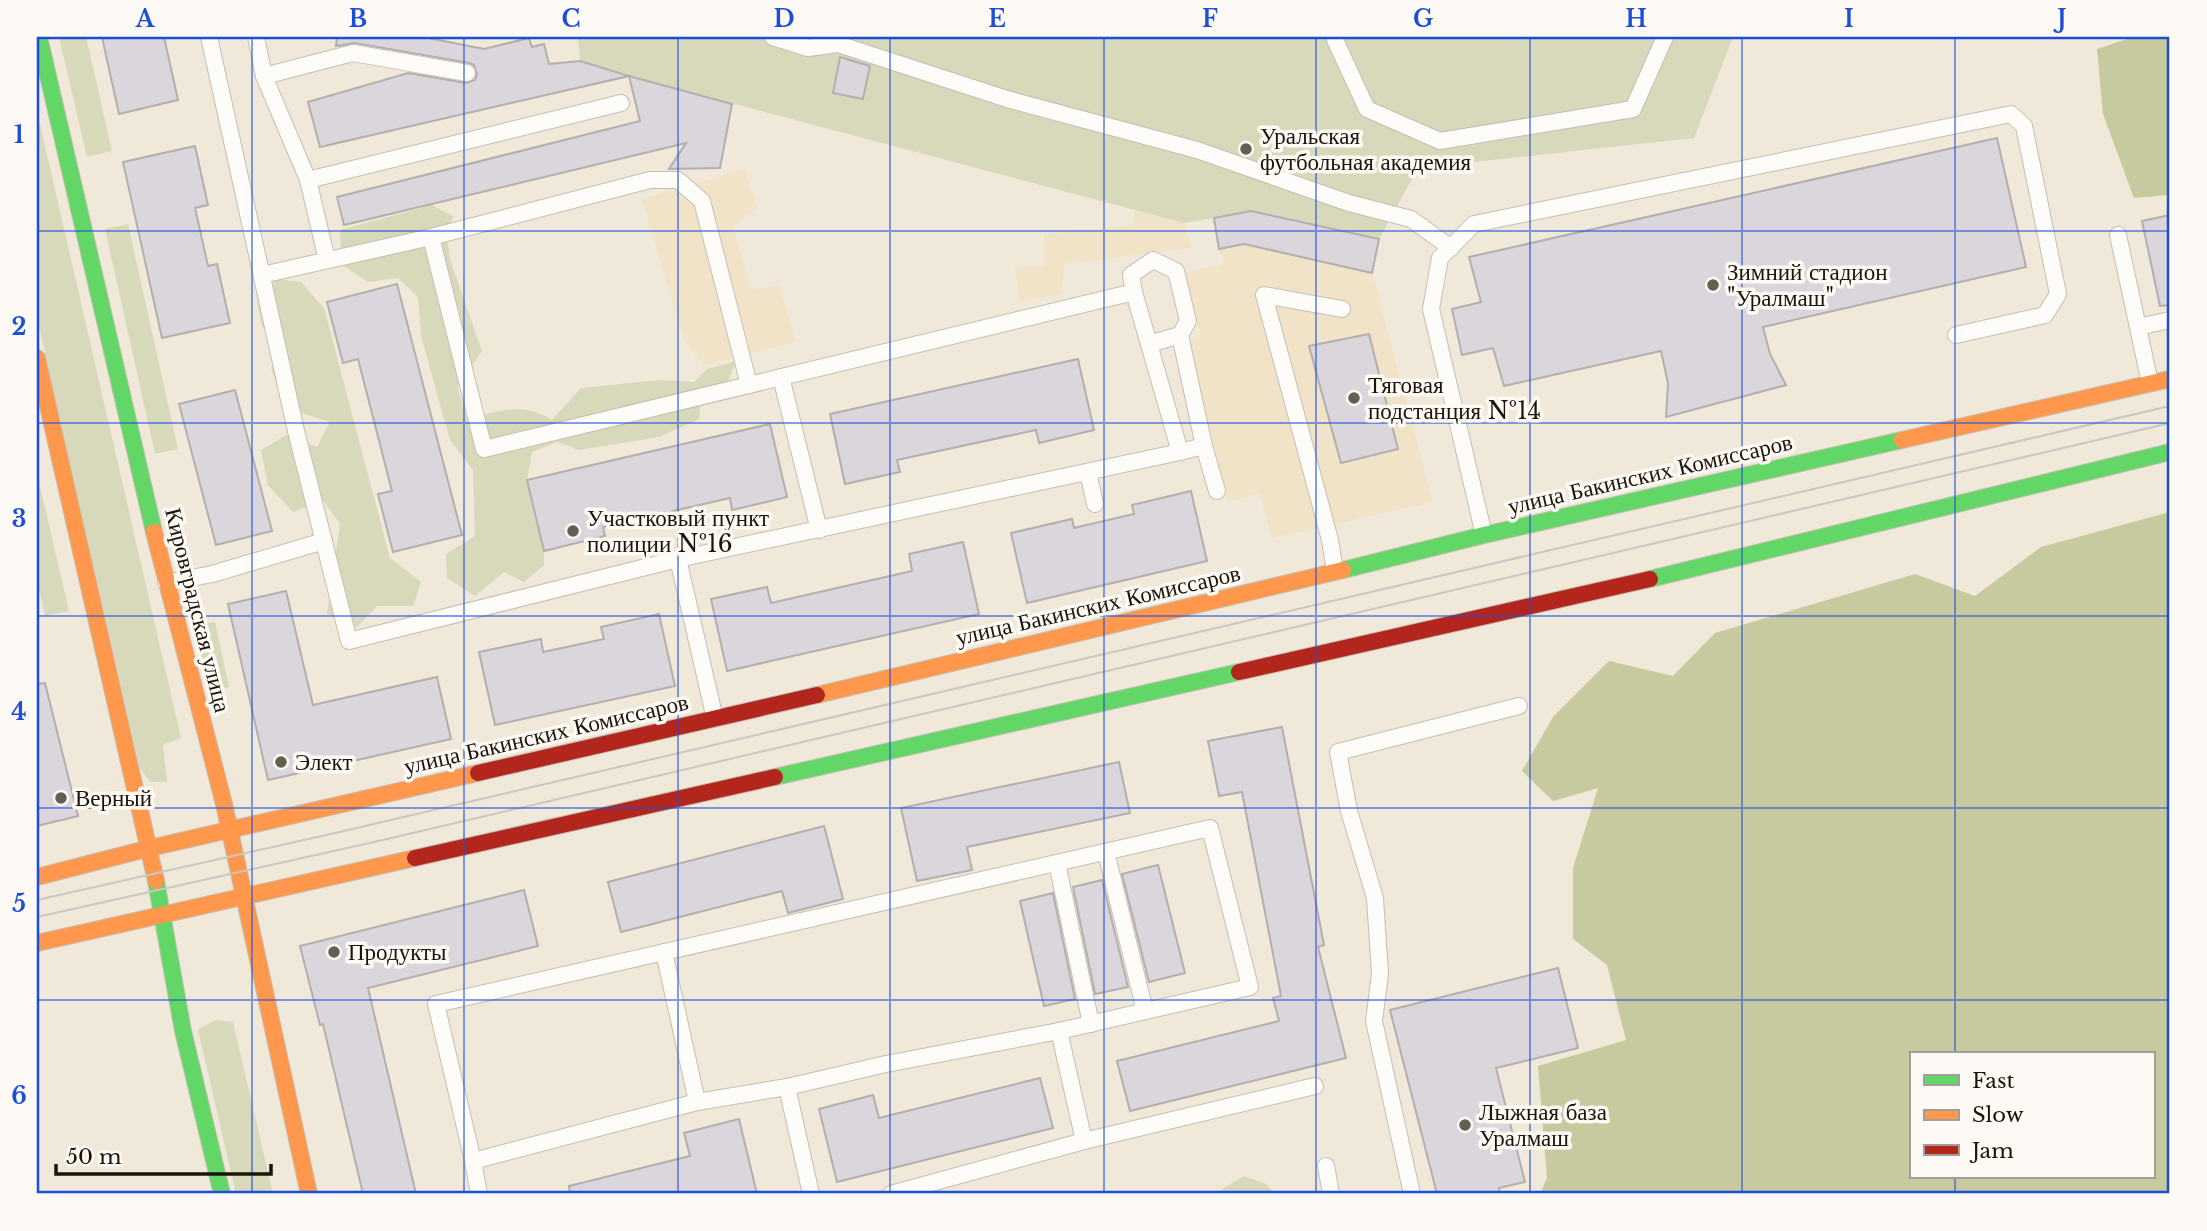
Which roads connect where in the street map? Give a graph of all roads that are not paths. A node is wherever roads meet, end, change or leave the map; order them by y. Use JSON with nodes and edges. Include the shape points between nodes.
{"nodes":[{"id":1,"x":39,"y":37,"type":"edge"},
{"id":2,"x":209,"y":37,"type":"edge"},
{"id":3,"x":256,"y":37,"type":"edge"},
{"id":4,"x":773,"y":37,"type":"edge"},
{"id":5,"x":1665,"y":37,"type":"edge"},
{"id":6,"x":1335,"y":40,"type":"dead end"},
{"id":7,"x":467,"y":73,"type":"dead end"},
{"id":8,"x":264,"y":76,"type":"junction"},
{"id":9,"x":621,"y":103,"type":"dead end"},
{"id":10,"x":308,"y":180,"type":"junction"},
{"id":11,"x":2118,"y":234,"type":"dead end"},
{"id":12,"x":431,"y":237,"type":"junction"},
{"id":13,"x":1451,"y":248,"type":"junction"},
{"id":14,"x":327,"y":260,"type":"junction"},
{"id":15,"x":262,"y":275,"type":"junction"},
{"id":16,"x":1134,"y":292,"type":"junction"},
{"id":17,"x":1342,"y":309,"type":"dead end"},
{"id":18,"x":2170,"y":320,"type":"edge"},
{"id":19,"x":2138,"y":327,"type":"junction"},
{"id":20,"x":1180,"y":335,"type":"junction"},
{"id":21,"x":1956,"y":335,"type":"dead end"},
{"id":22,"x":1149,"y":344,"type":"junction"},
{"id":23,"x":37,"y":358,"type":"edge"},
{"id":24,"x":781,"y":377,"type":"junction"},
{"id":25,"x":2170,"y":379,"type":"edge"},
{"id":26,"x":2150,"y":383,"type":"junction"},
{"id":27,"x":749,"y":385,"type":"junction"},
{"id":28,"x":44,"y":421,"type":"edge"},
{"id":29,"x":1204,"y":446,"type":"junction"},
{"id":30,"x":1180,"y":452,"type":"junction"},
{"id":31,"x":2170,"y":452,"type":"edge"},
{"id":32,"x":1088,"y":472,"type":"junction"},
{"id":33,"x":1217,"y":491,"type":"dead end"},
{"id":34,"x":1095,"y":504,"type":"dead end"},
{"id":35,"x":819,"y":530,"type":"junction"},
{"id":36,"x":1484,"y":535,"type":"junction"},
{"id":37,"x":324,"y":541,"type":"junction"},
{"id":38,"x":678,"y":559,"type":"junction"},
{"id":39,"x":1335,"y":572,"type":"junction"},
{"id":40,"x":166,"y":583,"type":"junction"},
{"id":41,"x":1519,"y":706,"type":"dead end"},
{"id":42,"x":715,"y":719,"type":"junction"},
{"id":43,"x":230,"y":830,"type":"junction"},
{"id":44,"x":150,"y":848,"type":"junction"},
{"id":45,"x":1106,"y":852,"type":"junction"},
{"id":46,"x":1056,"y":863,"type":"junction"},
{"id":47,"x":37,"y":877,"type":"edge"},
{"id":48,"x":243,"y":896,"type":"junction"},
{"id":49,"x":163,"y":915,"type":"junction"},
{"id":50,"x":37,"y":943,"type":"edge"},
{"id":51,"x":664,"y":952,"type":"junction"},
{"id":52,"x":1145,"y":1011,"type":"junction"},
{"id":53,"x":1091,"y":1024,"type":"junction"},
{"id":54,"x":1059,"y":1031,"type":"junction"},
{"id":55,"x":1315,"y":1086,"type":"dead end"},
{"id":56,"x":787,"y":1087,"type":"junction"},
{"id":57,"x":697,"y":1102,"type":"junction"},
{"id":58,"x":1084,"y":1141,"type":"junction"},
{"id":59,"x":473,"y":1161,"type":"junction"},
{"id":60,"x":1326,"y":1166,"type":"dead end"},
{"id":61,"x":222,"y":1194,"type":"edge"},
{"id":62,"x":309,"y":1194,"type":"edge"},
{"id":63,"x":480,"y":1194,"type":"edge"},
{"id":64,"x":811,"y":1194,"type":"edge"},
{"id":65,"x":891,"y":1194,"type":"edge"},
{"id":66,"x":1331,"y":1194,"type":"edge"},
{"id":67,"x":1412,"y":1194,"type":"edge"}],
"edges":[{"from":1,"to":40,"type":"main road","name":"Кировградская улица"},
{"from":2,"to":15,"type":"lane"},
{"from":3,"to":8,"type":"lane"},
{"from":4,"to":13,"type":"lane","via":[[808,48],[838,44],[1007,99],[1197,150],[1349,203],[1411,219]]},
{"from":5,"to":6,"type":"lane","via":[[1633,110],[1440,141],[1367,109]]},
{"from":7,"to":8,"type":"lane","via":[[353,53]]},
{"from":8,"to":10,"type":"lane"},
{"from":9,"to":10,"type":"lane"},
{"from":10,"to":14,"type":"lane"},
{"from":11,"to":19,"type":"lane"},
{"from":12,"to":14,"type":"lane"},
{"from":12,"to":27,"type":"lane","via":[[650,180],[678,180],[702,201]]},
{"from":12,"to":27,"type":"lane","via":[[484,449]]},
{"from":13,"to":21,"type":"lane","via":[[1474,224],[2011,114],[2024,126],[2058,294],[2045,315]]},
{"from":13,"to":36,"type":"lane","via":[[1440,258],[1431,309]]},
{"from":14,"to":15,"type":"lane"},
{"from":15,"to":37,"type":"lane"},
{"from":16,"to":20,"type":"lane","via":[[1131,275],[1153,260],[1176,271],[1188,321]]},
{"from":16,"to":22,"type":"lane"},
{"from":16,"to":24,"type":"lane"},
{"from":17,"to":39,"type":"lane","via":[[1264,295]]},
{"from":18,"to":19,"type":"lane"},
{"from":19,"to":26,"type":"lane"},
{"from":20,"to":22,"type":"lane"},
{"from":20,"to":29,"type":"lane"},
{"from":22,"to":30,"type":"lane"},
{"from":23,"to":28,"type":"main road"},
{"from":24,"to":27,"type":"lane"},
{"from":24,"to":35,"type":"lane"},
{"from":25,"to":26,"type":"main road","name":"улица Бакинских Комиссаров"},
{"from":26,"to":36,"type":"main road","name":"улица Бакинских Комиссаров"},
{"from":28,"to":44,"type":"main road"},
{"from":29,"to":30,"type":"lane"},
{"from":29,"to":33,"type":"lane"},
{"from":30,"to":32,"type":"lane"},
{"from":31,"to":48,"type":"main road","via":[[1686,572]]},
{"from":32,"to":34,"type":"lane"},
{"from":32,"to":35,"type":"lane"},
{"from":35,"to":38,"type":"lane"},
{"from":36,"to":39,"type":"main road","name":"улица Бакинских Комиссаров"},
{"from":37,"to":38,"type":"lane","via":[[349,641]]},
{"from":37,"to":40,"type":"lane"},
{"from":38,"to":42,"type":"lane"},
{"from":39,"to":42,"type":"main road","name":"улица Бакинских Комиссаров"},
{"from":40,"to":43,"type":"main road","name":"Кировградская улица"},
{"from":41,"to":67,"type":"lane","via":[[1338,752],[1349,811],[1375,898],[1380,974],[1374,1021]]},
{"from":42,"to":43,"type":"main road","name":"улица Бакинских Комиссаров"},
{"from":43,"to":44,"type":"main road","name":"улица Бакинских Комиссаров"},
{"from":43,"to":48,"type":"main road","name":"Кировградская улица"},
{"from":44,"to":47,"type":"main road","name":"улица Бакинских Комиссаров"},
{"from":44,"to":49,"type":"main road"},
{"from":45,"to":46,"type":"lane"},
{"from":45,"to":52,"type":"lane"},
{"from":45,"to":52,"type":"lane","via":[[1210,828],[1250,986]]},
{"from":46,"to":51,"type":"lane"},
{"from":46,"to":53,"type":"lane"},
{"from":48,"to":49,"type":"main road"},
{"from":48,"to":62,"type":"main road","name":"Кировградская улица"},
{"from":49,"to":50,"type":"main road"},
{"from":49,"to":61,"type":"main road"},
{"from":51,"to":57,"type":"lane"},
{"from":51,"to":59,"type":"lane","via":[[436,1004]]},
{"from":52,"to":53,"type":"lane"},
{"from":53,"to":54,"type":"lane"},
{"from":54,"to":56,"type":"lane"},
{"from":54,"to":58,"type":"lane"},
{"from":55,"to":58,"type":"lane"},
{"from":56,"to":57,"type":"lane"},
{"from":56,"to":64,"type":"lane"},
{"from":57,"to":59,"type":"lane"},
{"from":58,"to":65,"type":"lane"},
{"from":59,"to":63,"type":"lane"},
{"from":60,"to":66,"type":"lane"}]}
